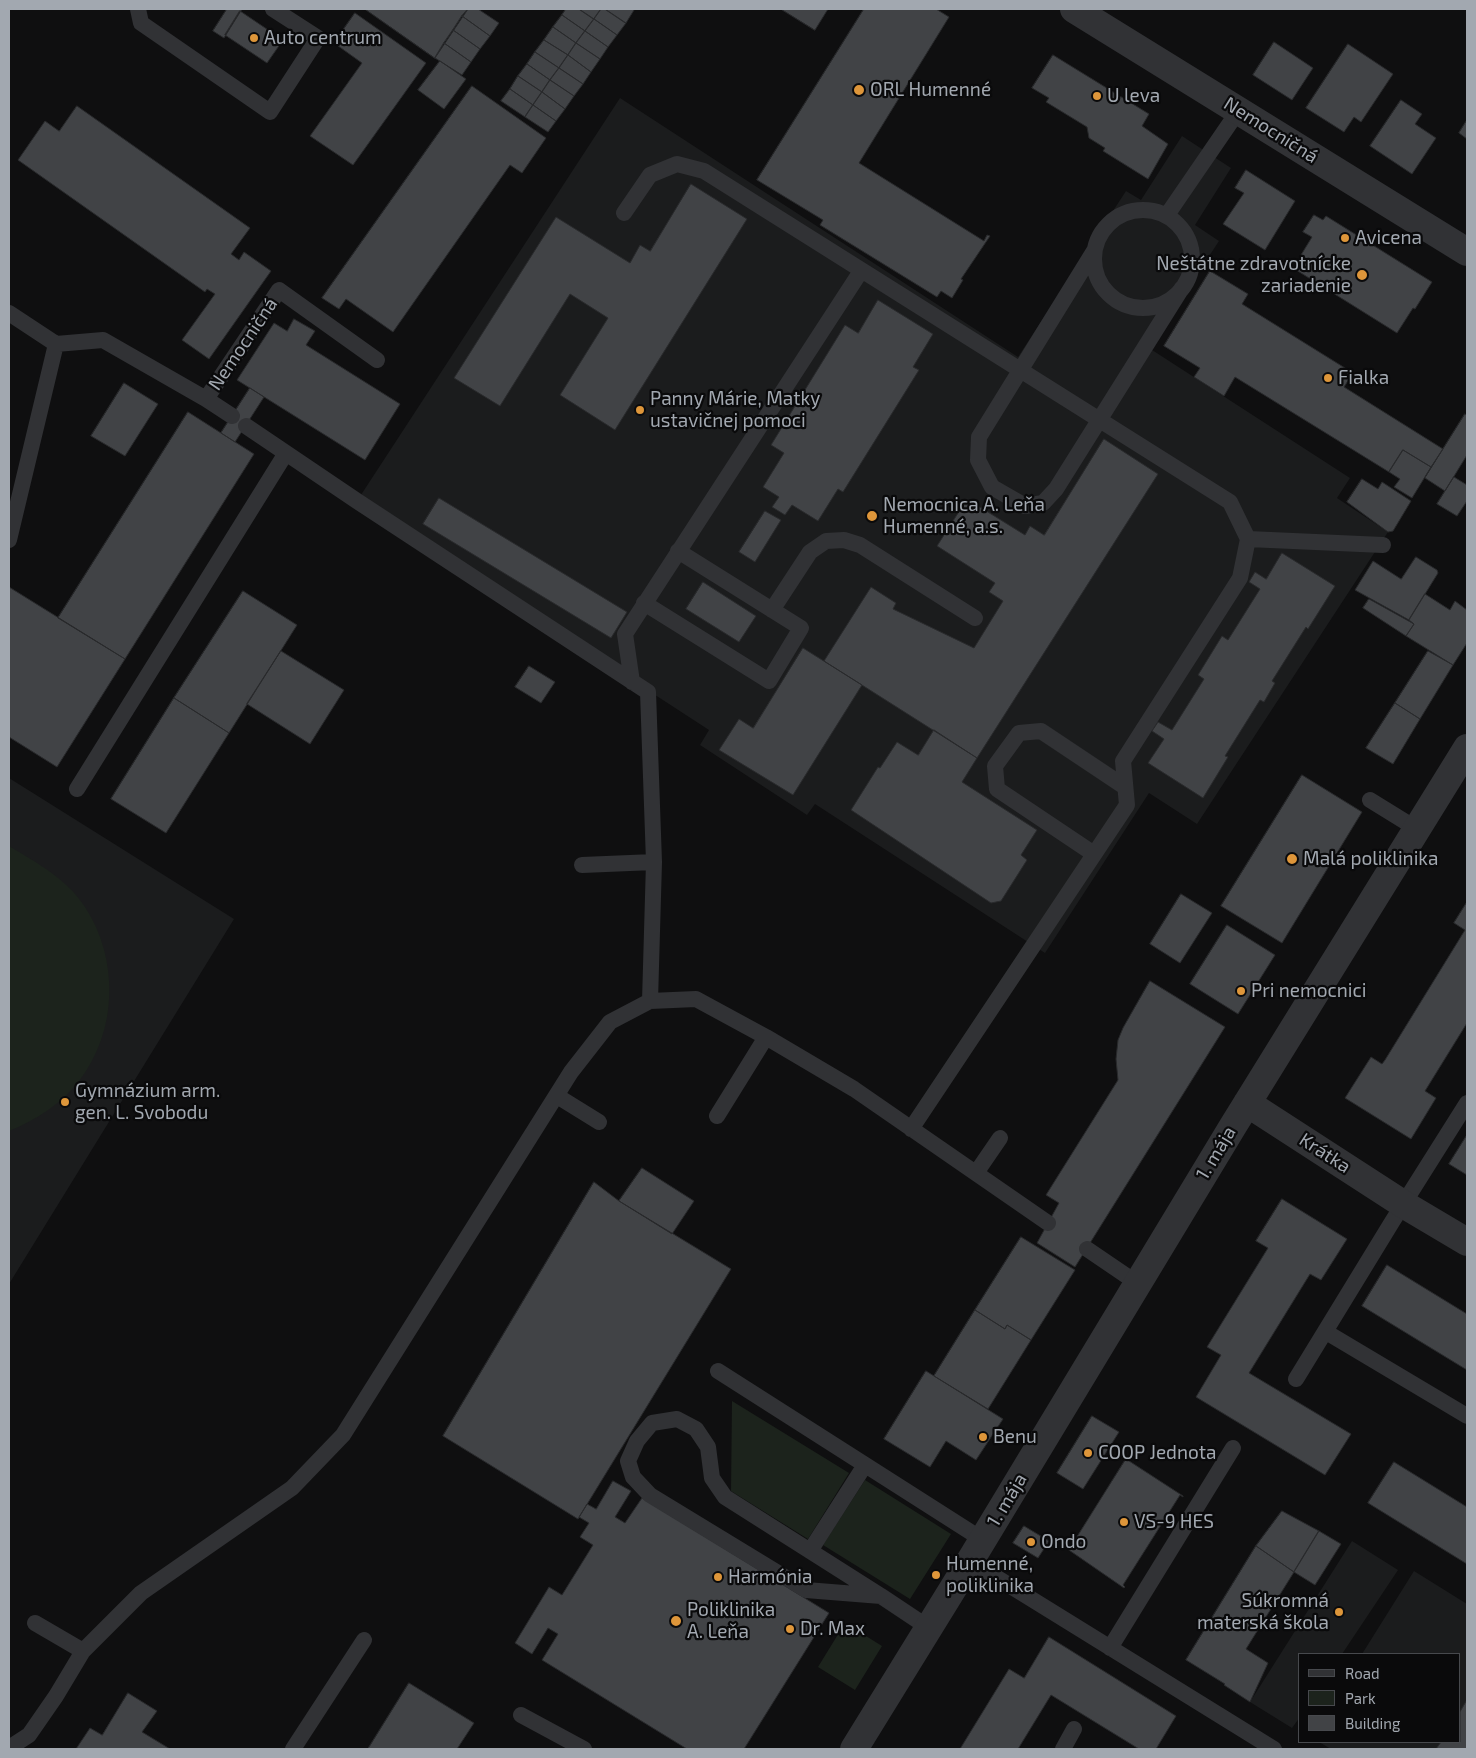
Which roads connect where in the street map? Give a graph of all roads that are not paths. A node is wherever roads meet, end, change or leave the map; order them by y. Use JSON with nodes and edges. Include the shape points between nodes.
{"nodes":[{"id":1,"x":138,"y":9,"type":"edge"},
{"id":2,"x":273,"y":9,"type":"edge"},
{"id":3,"x":1074,"y":9,"type":"edge"},
{"id":4,"x":1239,"y":110,"type":"junction"},
{"id":5,"x":624,"y":213,"type":"dead end"},
{"id":6,"x":1167,"y":215,"type":"junction"},
{"id":7,"x":1094,"y":251,"type":"junction"},
{"id":8,"x":1467,"y":252,"type":"edge"},
{"id":9,"x":862,"y":271,"type":"junction"},
{"id":10,"x":1182,"y":288,"type":"junction"},
{"id":11,"x":9,"y":313,"type":"edge"},
{"id":12,"x":56,"y":344,"type":"junction"},
{"id":13,"x":377,"y":360,"type":"dead end"},
{"id":14,"x":1021,"y":370,"type":"junction"},
{"id":15,"x":206,"y":399,"type":"junction"},
{"id":16,"x":1099,"y":420,"type":"junction"},
{"id":17,"x":286,"y":453,"type":"junction"},
{"id":18,"x":1248,"y":539,"type":"junction"},
{"id":19,"x":9,"y":540,"type":"edge"},
{"id":20,"x":1383,"y":545,"type":"dead end"},
{"id":21,"x":678,"y":551,"type":"junction"},
{"id":22,"x":644,"y":603,"type":"junction"},
{"id":23,"x":772,"y":610,"type":"junction"},
{"id":24,"x":975,"y":618,"type":"dead end"},
{"id":25,"x":632,"y":682,"type":"junction"},
{"id":26,"x":1467,"y":748,"type":"edge"},
{"id":27,"x":1126,"y":787,"type":"junction"},
{"id":28,"x":77,"y":789,"type":"dead end"},
{"id":29,"x":1370,"y":800,"type":"dead end"},
{"id":30,"x":1417,"y":829,"type":"junction"},
{"id":31,"x":1094,"y":854,"type":"junction"},
{"id":32,"x":654,"y":862,"type":"junction"},
{"id":33,"x":582,"y":865,"type":"dead end"},
{"id":34,"x":650,"y":1001,"type":"junction"},
{"id":35,"x":766,"y":1036,"type":"junction"},
{"id":36,"x":556,"y":1096,"type":"junction"},
{"id":37,"x":1247,"y":1103,"type":"junction"},
{"id":38,"x":1467,"y":1104,"type":"edge"},
{"id":39,"x":717,"y":1116,"type":"dead end"},
{"id":40,"x":599,"y":1122,"type":"dead end"},
{"id":41,"x":911,"y":1129,"type":"junction"},
{"id":42,"x":1000,"y":1138,"type":"dead end"},
{"id":43,"x":976,"y":1173,"type":"junction"},
{"id":44,"x":1403,"y":1204,"type":"junction"},
{"id":45,"x":1048,"y":1223,"type":"dead end"},
{"id":46,"x":1467,"y":1242,"type":"edge"},
{"id":47,"x":1087,"y":1249,"type":"dead end"},
{"id":48,"x":1137,"y":1283,"type":"junction"},
{"id":49,"x":1326,"y":1332,"type":"junction"},
{"id":50,"x":718,"y":1371,"type":"dead end"},
{"id":51,"x":1296,"y":1379,"type":"dead end"},
{"id":52,"x":1467,"y":1416,"type":"edge"},
{"id":53,"x":1233,"y":1448,"type":"dead end"},
{"id":54,"x":865,"y":1465,"type":"junction"},
{"id":55,"x":810,"y":1551,"type":"junction"},
{"id":56,"x":977,"y":1551,"type":"junction"},
{"id":57,"x":881,"y":1596,"type":"junction"},
{"id":58,"x":36,"y":1623,"type":"dead end"},
{"id":59,"x":929,"y":1628,"type":"junction"},
{"id":60,"x":364,"y":1640,"type":"dead end"},
{"id":61,"x":1110,"y":1648,"type":"junction"},
{"id":62,"x":83,"y":1651,"type":"junction"},
{"id":63,"x":521,"y":1715,"type":"dead end"},
{"id":64,"x":1074,"y":1730,"type":"dead end"},
{"id":65,"x":9,"y":1748,"type":"edge"},
{"id":66,"x":293,"y":1749,"type":"edge"},
{"id":67,"x":584,"y":1749,"type":"edge"},
{"id":68,"x":854,"y":1749,"type":"edge"},
{"id":69,"x":1062,"y":1749,"type":"edge"},
{"id":70,"x":1274,"y":1749,"type":"edge"}],
"edges":[{"from":1,"to":2,"type":"lane","via":[[141,23],[270,112],[318,38]]},
{"from":3,"to":4,"type":"street","name":"Nemocničná"},
{"from":4,"to":6,"type":"lane"},
{"from":4,"to":8,"type":"street","name":"Nemocničná"},
{"from":5,"to":9,"type":"lane","via":[[650,175],[677,164],[704,171]]},
{"from":6,"to":7,"type":"lane","via":[[1152,210],[1121,214],[1099,236]]},
{"from":6,"to":10,"type":"lane","via":[[1180,226],[1192,257],[1190,273]]},
{"from":7,"to":10,"type":"lane","via":[[1099,281],[1108,294],[1121,303],[1137,307],[1154,306],[1170,300]]},
{"from":7,"to":14,"type":"lane"},
{"from":9,"to":14,"type":"lane"},
{"from":9,"to":21,"type":"lane"},
{"from":10,"to":16,"type":"lane"},
{"from":11,"to":12,"type":"lane"},
{"from":12,"to":15,"type":"lane","via":[[103,340]]},
{"from":12,"to":19,"type":"lane"},
{"from":13,"to":15,"type":"lane","name":"Nemocničná","via":[[279,290]]},
{"from":14,"to":16,"type":"lane"},
{"from":14,"to":16,"type":"lane","via":[[979,437],[978,460],[992,488],[1025,506],[1042,502],[1056,489]]},
{"from":15,"to":17,"type":"lane"},
{"from":16,"to":18,"type":"lane","via":[[1230,502]]},
{"from":17,"to":25,"type":"lane"},
{"from":17,"to":28,"type":"lane"},
{"from":18,"to":20,"type":"lane"},
{"from":18,"to":27,"type":"lane","via":[[1240,578],[1123,762]]},
{"from":21,"to":22,"type":"lane"},
{"from":21,"to":23,"type":"lane"},
{"from":22,"to":23,"type":"lane","via":[[768,680],[801,628]]},
{"from":22,"to":25,"type":"lane","via":[[625,634]]},
{"from":23,"to":24,"type":"lane","via":[[810,552],[826,541],[844,540],[860,545]]},
{"from":25,"to":32,"type":"lane","via":[[648,692]]},
{"from":26,"to":30,"type":"street","name":"1. mája"},
{"from":27,"to":31,"type":"lane","via":[[1127,805]]},
{"from":27,"to":31,"type":"lane","via":[[1040,731],[1018,733],[995,766],[998,789]]},
{"from":29,"to":30,"type":"lane"},
{"from":30,"to":37,"type":"street","name":"1. mája"},
{"from":31,"to":41,"type":"lane"},
{"from":32,"to":33,"type":"lane"},
{"from":32,"to":34,"type":"lane"},
{"from":34,"to":35,"type":"lane","via":[[696,998]]},
{"from":34,"to":36,"type":"lane","via":[[610,1022]]},
{"from":35,"to":39,"type":"lane"},
{"from":35,"to":41,"type":"lane","via":[[854,1089]]},
{"from":36,"to":40,"type":"lane"},
{"from":36,"to":62,"type":"lane","via":[[343,1435],[292,1488],[141,1594]]},
{"from":37,"to":44,"type":"street","name":"Krátka"},
{"from":37,"to":48,"type":"street","name":"1. mája"},
{"from":38,"to":44,"type":"lane"},
{"from":41,"to":43,"type":"lane"},
{"from":42,"to":43,"type":"lane"},
{"from":43,"to":45,"type":"lane"},
{"from":44,"to":46,"type":"street","name":"Krátka"},
{"from":44,"to":49,"type":"lane"},
{"from":47,"to":48,"type":"lane"},
{"from":48,"to":56,"type":"street","name":"1. mája"},
{"from":49,"to":51,"type":"lane"},
{"from":49,"to":52,"type":"lane"},
{"from":50,"to":54,"type":"lane"},
{"from":53,"to":61,"type":"lane"},
{"from":54,"to":55,"type":"lane"},
{"from":54,"to":56,"type":"lane"},
{"from":55,"to":57,"type":"lane"},
{"from":55,"to":57,"type":"lane","via":[[725,1497],[712,1478],[708,1447],[696,1429],[677,1418],[652,1423],[637,1441],[628,1461],[633,1477],[650,1495],[806,1590]]},
{"from":56,"to":59,"type":"street","name":"1. mája"},
{"from":56,"to":61,"type":"lane"},
{"from":57,"to":59,"type":"lane"},
{"from":58,"to":62,"type":"lane"},
{"from":59,"to":68,"type":"street","name":"1. mája"},
{"from":60,"to":66,"type":"lane"},
{"from":61,"to":70,"type":"lane"},
{"from":62,"to":65,"type":"lane","via":[[29,1735]]},
{"from":63,"to":67,"type":"lane"},
{"from":64,"to":69,"type":"lane"}]}
